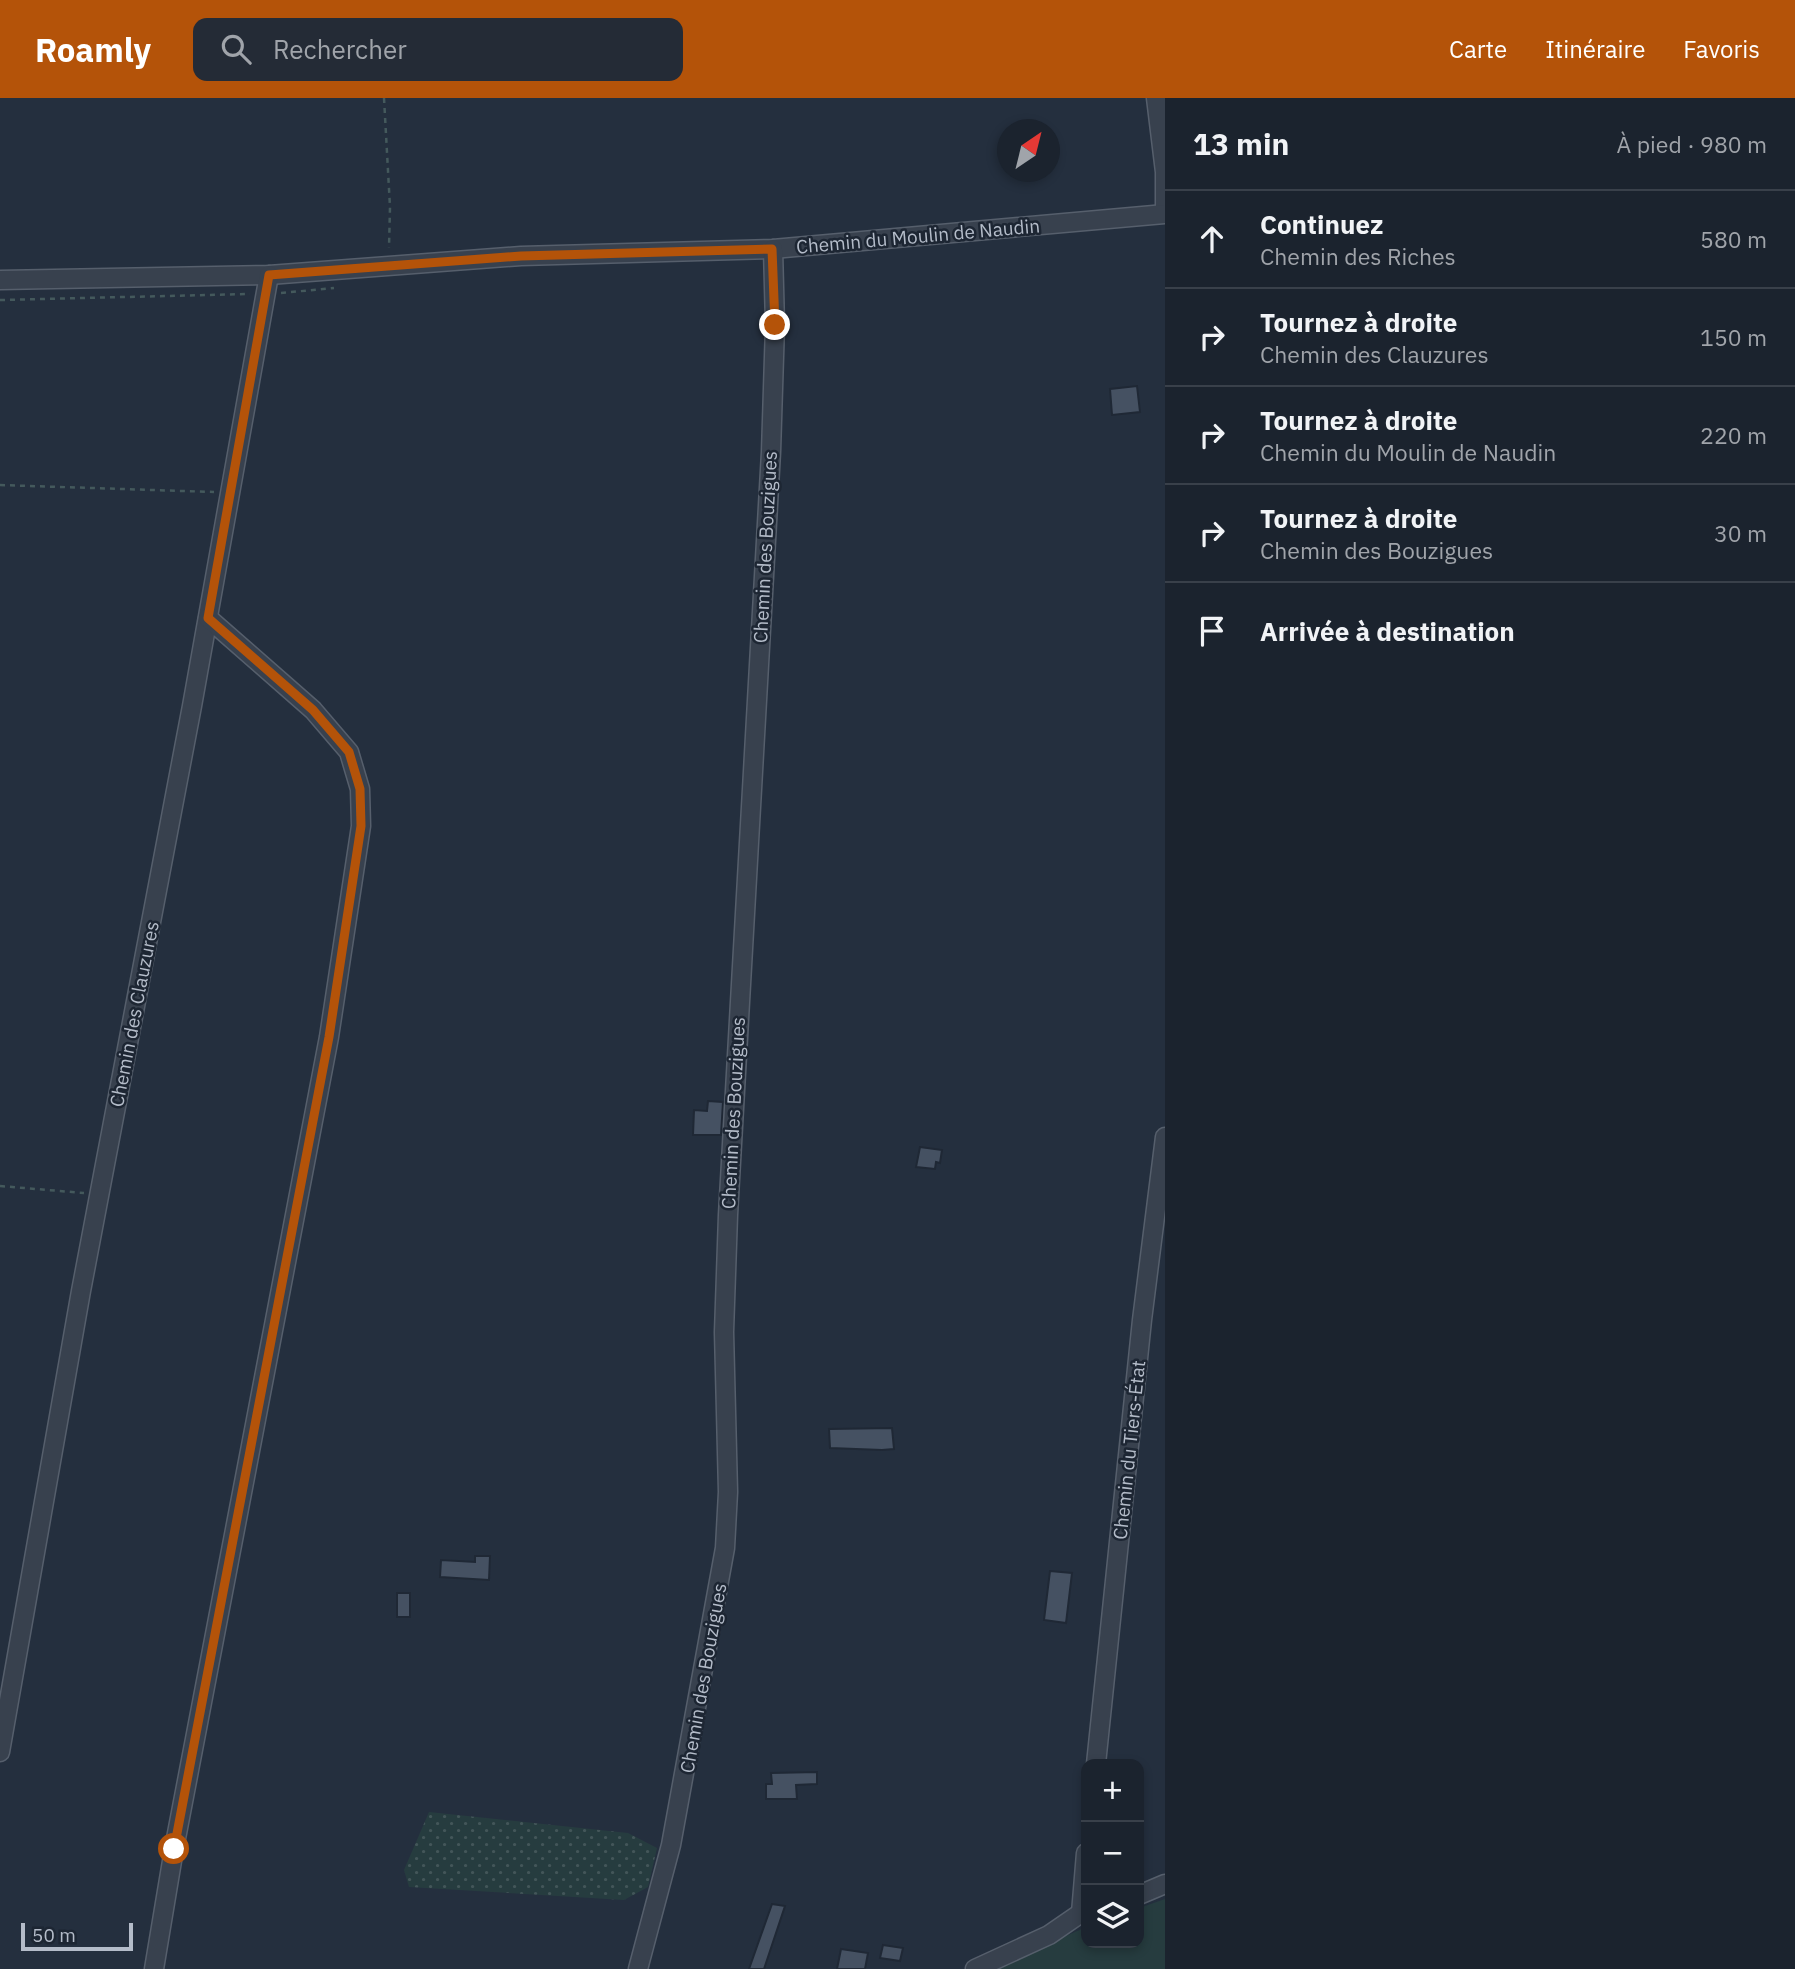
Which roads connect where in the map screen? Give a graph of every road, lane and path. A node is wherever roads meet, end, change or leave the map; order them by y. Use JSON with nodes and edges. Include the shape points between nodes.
{"nodes":[{"id":1,"x":384,"y":98,"type":"edge"},
{"id":2,"x":1156,"y":98,"type":"edge"},
{"id":3,"x":1165,"y":212,"type":"edge"},
{"id":4,"x":772,"y":249,"type":"junction"},
{"id":5,"x":388,"y":265,"type":"junction"},
{"id":6,"x":269,"y":275,"type":"junction"},
{"id":7,"x":0,"y":280,"type":"edge"},
{"id":8,"x":0,"y":485,"type":"edge"},
{"id":9,"x":230,"y":494,"type":"junction"},
{"id":10,"x":208,"y":618,"type":"junction"},
{"id":11,"x":1165,"y":1137,"type":"edge"},
{"id":12,"x":0,"y":1186,"type":"edge"},
{"id":13,"x":100,"y":1194,"type":"junction"},
{"id":14,"x":0,"y":1752,"type":"edge"},
{"id":15,"x":1098,"y":1759,"type":"edge"},
{"id":16,"x":1165,"y":1884,"type":"edge"},
{"id":17,"x":1144,"y":1893,"type":"edge"},
{"id":18,"x":1081,"y":1913,"type":"edge"},
{"id":19,"x":154,"y":1969,"type":"edge"},
{"id":20,"x":638,"y":1969,"type":"edge"},
{"id":21,"x":975,"y":1969,"type":"edge"}],
"edges":[{"from":1,"to":5,"type":"path"},
{"from":2,"to":3,"type":"street"},
{"from":3,"to":4,"type":"street","name":"Chemin du Moulin de Naudin"},
{"from":4,"to":5,"type":"street","name":"Chemin du Moulin de Naudin"},
{"from":4,"to":20,"type":"street","name":"Chemin des Bouzigues","via":[[771,452],[727,1215],[725,1548],[671,1845]]},
{"from":5,"to":6,"type":"street","name":"Chemin du Moulin de Naudin"},
{"from":6,"to":7,"type":"street","name":"Chemin du Moulin de Naudin"},
{"from":6,"to":9,"type":"street","name":"Chemin des Clauzures"},
{"from":8,"to":9,"type":"path"},
{"from":9,"to":10,"type":"street","name":"Chemin des Clauzures"},
{"from":10,"to":13,"type":"street","name":"Chemin des Clauzures"},
{"from":10,"to":19,"type":"street","via":[[313,710],[349,752],[360,789],[361,826],[329,1037]]},
{"from":11,"to":15,"type":"street","name":"Chemin du Tiers-État"},
{"from":12,"to":13,"type":"path"},
{"from":13,"to":14,"type":"street","name":"Chemin des Clauzures"},
{"from":16,"to":17,"type":"street"},
{"from":18,"to":21,"type":"street","via":[[1049,1935]]}]}
